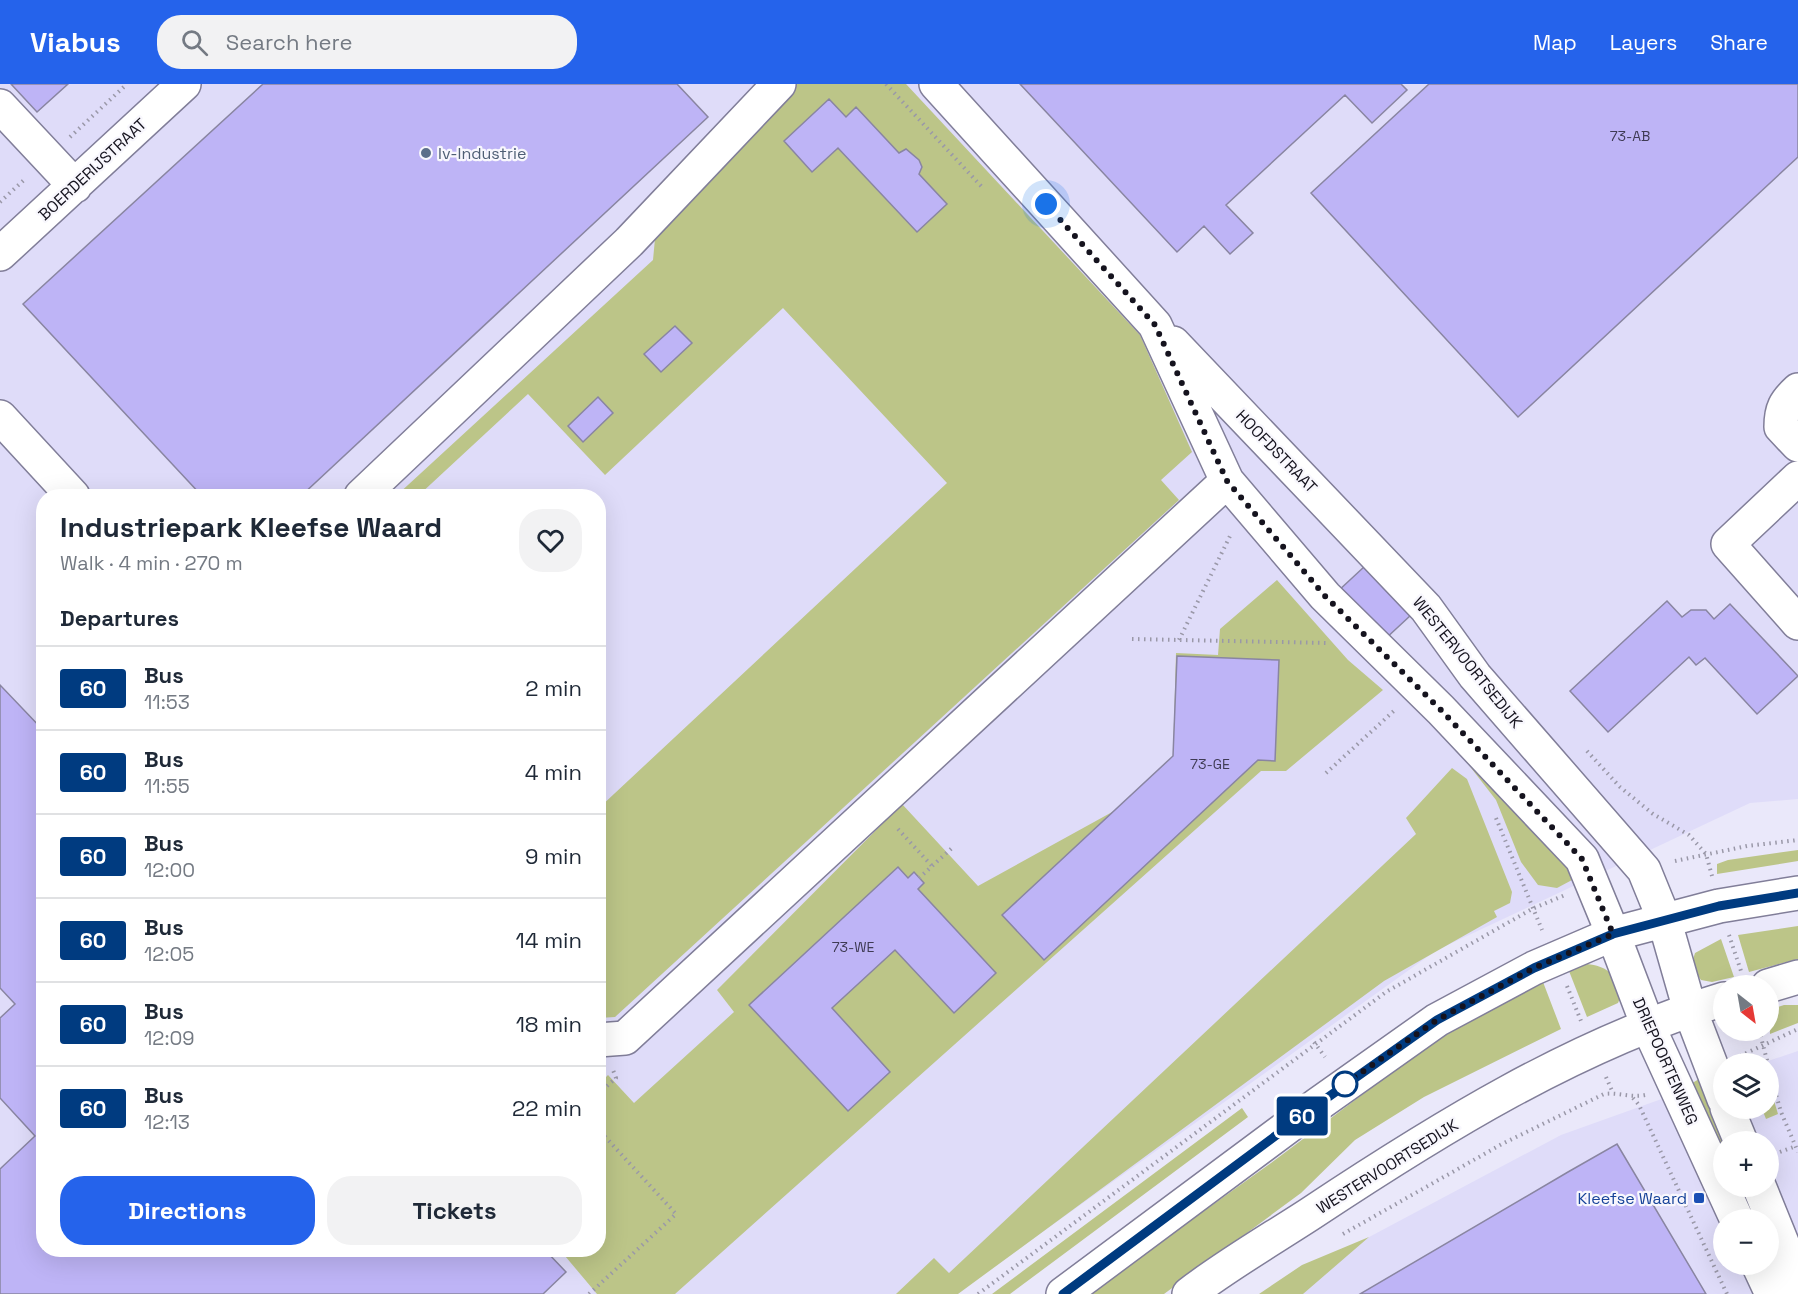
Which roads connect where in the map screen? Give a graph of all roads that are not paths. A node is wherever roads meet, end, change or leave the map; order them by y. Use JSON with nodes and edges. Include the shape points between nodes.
{"nodes":[{"id":1,"x":184,"y":84,"type":"edge"},
{"id":2,"x":779,"y":84,"type":"edge"},
{"id":3,"x":936,"y":84,"type":"edge"},
{"id":4,"x":0,"y":106,"type":"edge"},
{"id":5,"x":75,"y":186,"type":"junction"},
{"id":6,"x":0,"y":254,"type":"edge"},
{"id":7,"x":1155,"y":325,"type":"junction"},
{"id":8,"x":1798,"y":390,"type":"edge"},
{"id":9,"x":0,"y":417,"type":"edge"},
{"id":10,"x":1798,"y":445,"type":"edge"},
{"id":11,"x":1798,"y":478,"type":"edge"},
{"id":12,"x":1227,"y":481,"type":"junction"},
{"id":13,"x":67,"y":489,"type":"edge"},
{"id":14,"x":368,"y":489,"type":"edge"},
{"id":15,"x":1398,"y":578,"type":"joint"},
{"id":16,"x":1798,"y":623,"type":"edge"},
{"id":17,"x":1475,"y":676,"type":"junction"},
{"id":18,"x":1441,"y":710,"type":"junction"},
{"id":19,"x":1798,"y":893,"type":"edge"},
{"id":20,"x":1664,"y":919,"type":"junction"},
{"id":21,"x":1613,"y":934,"type":"junction"},
{"id":22,"x":1798,"y":977,"type":"edge"},
{"id":23,"x":1779,"y":980,"type":"edge"},
{"id":24,"x":1713,"y":1000,"type":"edge"},
{"id":25,"x":1689,"y":1010,"type":"junction"},
{"id":26,"x":1648,"y":1026,"type":"junction"},
{"id":27,"x":606,"y":1039,"type":"edge"},
{"id":28,"x":1713,"y":1071,"type":"edge"},
{"id":29,"x":1763,"y":1197,"type":"edge"},
{"id":30,"x":1732,"y":1209,"type":"edge"},
{"id":31,"x":1763,"y":1275,"type":"edge"},
{"id":32,"x":1798,"y":1282,"type":"edge"},
{"id":33,"x":1063,"y":1294,"type":"edge"},
{"id":34,"x":1189,"y":1294,"type":"edge"},
{"id":35,"x":1772,"y":1294,"type":"edge"}],
"edges":[{"from":1,"to":5,"type":"street","name":"BOERDERIJSTRAAT"},
{"from":2,"to":14,"type":"street","via":[[629,242]]},
{"from":3,"to":7,"type":"street","name":"HOOFDSTRAAT"},
{"from":4,"to":5,"type":"street"},
{"from":5,"to":6,"type":"street","name":"BOERDERIJSTRAAT"},
{"from":7,"to":12,"type":"street","name":"HOOFDSTRAAT"},
{"from":7,"to":15,"type":"street","name":"HOOFDSTRAAT"},
{"from":8,"to":10,"type":"street","via":[[1784,404],[1781,416],[1781,427]]},
{"from":9,"to":13,"type":"street"},
{"from":11,"to":16,"type":"street","via":[[1728,544]]},
{"from":12,"to":18,"type":"street","name":"HOOFDSTRAAT","via":[[1325,596]]},
{"from":12,"to":27,"type":"street","via":[[625,1038]]},
{"from":15,"to":17,"type":"street","name":"WESTERVOORTSEDIJK","via":[[1426,608]]},
{"from":17,"to":18,"type":"street"},
{"from":17,"to":20,"type":"street","name":"WESTERVOORTSEDIJK","via":[[1644,870]]},
{"from":18,"to":21,"type":"street","via":[[1582,859]]},
{"from":19,"to":20,"type":"street"},
{"from":20,"to":21,"type":"street"},
{"from":20,"to":25,"type":"street"},
{"from":21,"to":26,"type":"street","name":"DRIEPOORTENWEG"},
{"from":21,"to":33,"type":"street","via":[[1555,959],[1437,1020]]},
{"from":22,"to":23,"type":"street","name":"WESTERVOORTSEDIJK"},
{"from":24,"to":25,"type":"street","name":"WESTERVOORTSEDIJK"},
{"from":25,"to":26,"type":"street","name":"WESTERVOORTSEDIJK"},
{"from":25,"to":28,"type":"street"},
{"from":26,"to":30,"type":"street","name":"DRIEPOORTENWEG"},
{"from":26,"to":34,"type":"street","name":"WESTERVOORTSEDIJK","via":[[1525,1084],[1404,1152]]},
{"from":29,"to":32,"type":"street"},
{"from":31,"to":35,"type":"street"}]}
